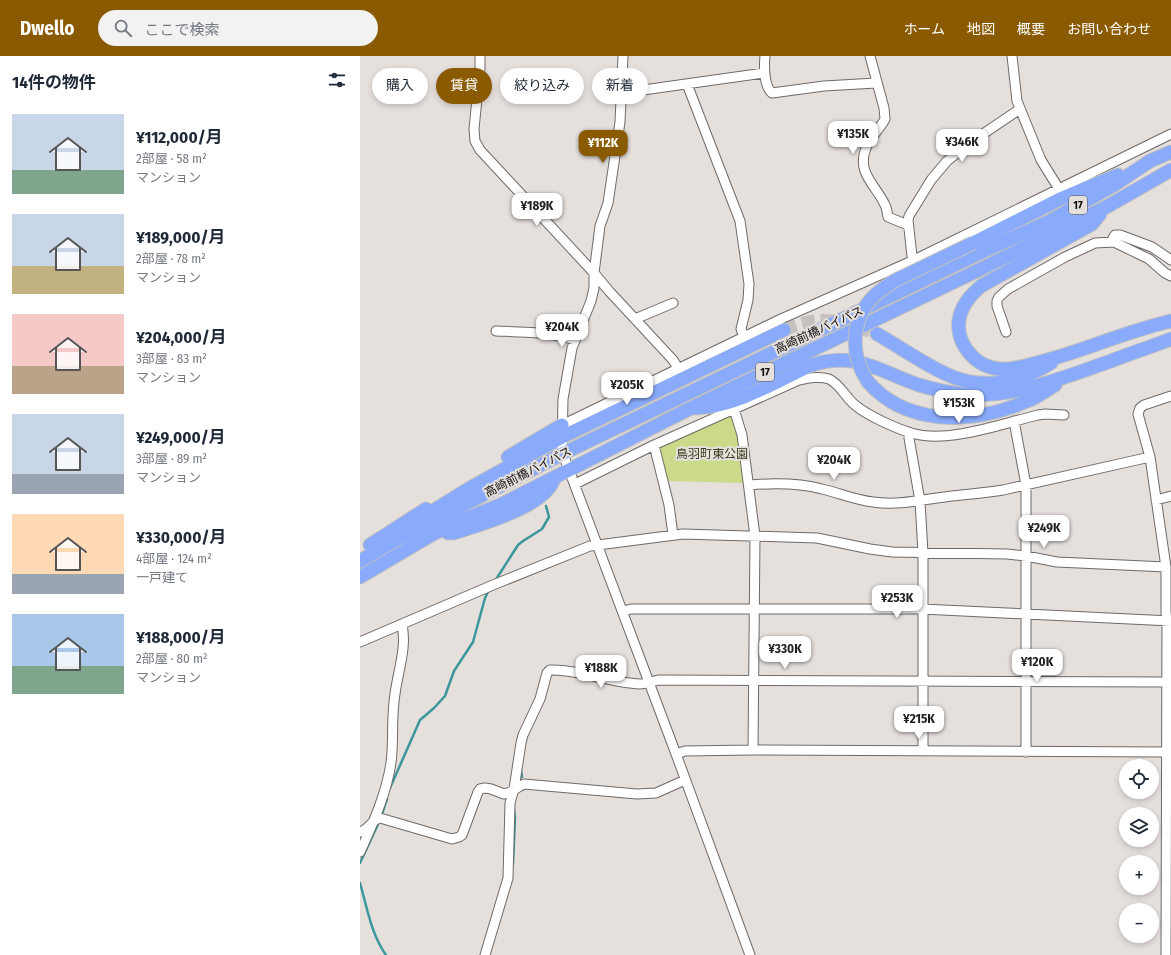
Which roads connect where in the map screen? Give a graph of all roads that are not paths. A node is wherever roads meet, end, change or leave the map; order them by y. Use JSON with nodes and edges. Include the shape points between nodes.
{"nodes":[{"id":1,"x":480,"y":56,"type":"edge"},
{"id":2,"x":623,"y":56,"type":"edge"},
{"id":3,"x":765,"y":56,"type":"edge"},
{"id":4,"x":870,"y":56,"type":"edge"},
{"id":5,"x":1012,"y":56,"type":"edge"},
{"id":6,"x":623,"y":68,"type":"edge"},
{"id":7,"x":764,"y":73,"type":"junction"},
{"id":8,"x":876,"y":83,"type":"junction"},
{"id":9,"x":687,"y":84,"type":"junction"},
{"id":10,"x":648,"y":89,"type":"edge"},
{"id":11,"x":621,"y":104,"type":"edge"},
{"id":12,"x":1020,"y":109,"type":"junction"},
{"id":13,"x":1171,"y":134,"type":"edge"},
{"id":14,"x":1171,"y":152,"type":"edge"},
{"id":15,"x":1150,"y":161,"type":"junction"},
{"id":16,"x":1171,"y":170,"type":"edge"},
{"id":17,"x":1059,"y":189,"type":"junction"},
{"id":18,"x":1108,"y":206,"type":"junction"},
{"id":19,"x":908,"y":225,"type":"junction"},
{"id":20,"x":1114,"y":242,"type":"junction"},
{"id":21,"x":914,"y":260,"type":"junction"},
{"id":22,"x":1171,"y":260,"type":"edge"},
{"id":23,"x":594,"y":273,"type":"junction"},
{"id":24,"x":1171,"y":276,"type":"edge"},
{"id":25,"x":673,"y":303,"type":"dead end"},
{"id":26,"x":636,"y":319,"type":"junction"},
{"id":27,"x":1167,"y":321,"type":"edge"},
{"id":28,"x":496,"y":330,"type":"dead end"},
{"id":29,"x":784,"y":330,"type":"tunnel mouth"},
{"id":30,"x":1006,"y":332,"type":"dead end"},
{"id":31,"x":877,"y":334,"type":"tunnel mouth"},
{"id":32,"x":744,"y":337,"type":"junction"},
{"id":33,"x":575,"y":340,"type":"junction"},
{"id":34,"x":1167,"y":342,"type":"edge"},
{"id":35,"x":1062,"y":357,"type":"junction"},
{"id":36,"x":678,"y":368,"type":"junction"},
{"id":37,"x":1068,"y":376,"type":"junction"},
{"id":38,"x":1171,"y":396,"type":"edge"},
{"id":39,"x":689,"y":409,"type":"junction"},
{"id":40,"x":734,"y":410,"type":"junction"},
{"id":41,"x":1064,"y":415,"type":"dead end"},
{"id":42,"x":1014,"y":421,"type":"junction"},
{"id":43,"x":562,"y":431,"type":"junction"},
{"id":44,"x":910,"y":432,"type":"junction"},
{"id":45,"x":654,"y":445,"type":"junction"},
{"id":46,"x":564,"y":453,"type":"junction"},
{"id":47,"x":1150,"y":457,"type":"junction"},
{"id":48,"x":569,"y":470,"type":"junction"},
{"id":49,"x":575,"y":484,"type":"junction"},
{"id":50,"x":749,"y":485,"type":"junction"},
{"id":51,"x":1026,"y":485,"type":"junction"},
{"id":52,"x":1171,"y":496,"type":"edge"},
{"id":53,"x":1156,"y":500,"type":"junction"},
{"id":54,"x":920,"y":501,"type":"junction"},
{"id":55,"x":673,"y":535,"type":"junction"},
{"id":56,"x":755,"y":536,"type":"junction"},
{"id":57,"x":396,"y":540,"type":"junction"},
{"id":58,"x":598,"y":545,"type":"junction"},
{"id":59,"x":923,"y":553,"type":"junction"},
{"id":60,"x":360,"y":554,"type":"edge"},
{"id":61,"x":1026,"y":556,"type":"junction"},
{"id":62,"x":360,"y":561,"type":"edge"},
{"id":63,"x":1168,"y":569,"type":"edge"},
{"id":64,"x":360,"y":577,"type":"edge"},
{"id":65,"x":754,"y":608,"type":"junction"},
{"id":66,"x":922,"y":609,"type":"junction"},
{"id":67,"x":622,"y":611,"type":"junction"},
{"id":68,"x":1026,"y":614,"type":"junction"},
{"id":69,"x":1169,"y":621,"type":"edge"},
{"id":70,"x":402,"y":624,"type":"junction"},
{"id":71,"x":360,"y":642,"type":"edge"},
{"id":72,"x":754,"y":680,"type":"junction"},
{"id":73,"x":923,"y":681,"type":"junction"},
{"id":74,"x":1026,"y":681,"type":"junction"},
{"id":75,"x":649,"y":682,"type":"junction"},
{"id":76,"x":1167,"y":682,"type":"junction"},
{"id":77,"x":753,"y":750,"type":"junction"},
{"id":78,"x":923,"y":751,"type":"junction"},
{"id":79,"x":1026,"y":752,"type":"junction"},
{"id":80,"x":1166,"y":752,"type":"junction"},
{"id":81,"x":676,"y":754,"type":"junction"},
{"id":82,"x":685,"y":780,"type":"junction"},
{"id":83,"x":514,"y":789,"type":"junction"},
{"id":84,"x":374,"y":820,"type":"junction"},
{"id":85,"x":360,"y":832,"type":"edge"},
{"id":86,"x":360,"y":852,"type":"edge"},
{"id":87,"x":485,"y":955,"type":"edge"},
{"id":88,"x":750,"y":955,"type":"edge"},
{"id":89,"x":1166,"y":955,"type":"edge"}],
"edges":[{"from":1,"to":23,"type":"street","via":[[475,141],[484,155]]},
{"from":2,"to":6,"type":"street"},
{"from":3,"to":7,"type":"street"},
{"from":4,"to":8,"type":"street"},
{"from":5,"to":12,"type":"street"},
{"from":7,"to":8,"type":"street","via":[[772,93]]},
{"from":7,"to":9,"type":"street"},
{"from":8,"to":19,"type":"street","via":[[885,119],[872,135],[866,148],[864,169],[887,207],[888,217]]},
{"from":9,"to":10,"type":"street"},
{"from":9,"to":32,"type":"street","via":[[740,221],[749,284],[741,329]]},
{"from":11,"to":23,"type":"street","via":[[608,203],[600,226]]},
{"from":12,"to":17,"type":"street","via":[[1041,160]]},
{"from":12,"to":19,"type":"street","via":[[974,140],[940,168],[909,216]]},
{"from":13,"to":17,"type":"street"},
{"from":14,"to":15,"type":"highway","name":"高崎前橋バイパス","number":"17"},
{"from":15,"to":37,"type":"highway","bridge":true,"via":[[1060,199],[894,281],[867,304],[856,327],[854,341],[857,363],[868,382],[880,395],[903,408],[924,415],[953,418],[1007,409],[1034,399]]},
{"from":15,"to":46,"type":"highway","name":"高崎前橋バイパス","number":"17","via":[[1114,185],[1050,221]]},
{"from":16,"to":18,"type":"highway","name":"高崎前橋バイパス","number":"17"},
{"from":17,"to":21,"type":"street"},
{"from":18,"to":35,"type":"highway","via":[[1092,224],[982,286],[970,297],[960,314],[959,327],[964,346],[985,365],[1010,369]]},
{"from":18,"to":39,"type":"highway","name":"高崎前橋バイパス","number":"17"},
{"from":19,"to":21,"type":"street"},
{"from":20,"to":22,"type":"street","via":[[1115,235],[1120,235],[1152,247]]},
{"from":20,"to":24,"type":"street","via":[[1149,259]]},
{"from":20,"to":30,"type":"street","via":[[1094,243],[1077,250],[1008,289],[997,301]]},
{"from":21,"to":32,"type":"street"},
{"from":23,"to":26,"type":"street"},
{"from":23,"to":33,"type":"street","via":[[592,301]]},
{"from":25,"to":26,"type":"street"},
{"from":26,"to":36,"type":"street"},
{"from":27,"to":35,"type":"highway"},
{"from":28,"to":33,"type":"street"},
{"from":29,"to":43,"type":"highway"},
{"from":31,"to":35,"type":"highway","via":[[946,375],[974,382],[999,383],[1020,379]]},
{"from":32,"to":36,"type":"street"},
{"from":33,"to":43,"type":"street","via":[[563,399]]},
{"from":34,"to":37,"type":"highway"},
{"from":36,"to":43,"type":"street"},
{"from":37,"to":39,"type":"highway","via":[[1011,392],[962,394],[920,385],[862,362],[833,360],[809,366],[733,402]]},
{"from":38,"to":47,"type":"street","via":[[1140,408],[1138,414]]},
{"from":39,"to":48,"type":"highway","name":"高崎前橋バイパス","number":"17"},
{"from":40,"to":44,"type":"street","via":[[799,380],[819,377],[832,381],[850,401],[868,413]]},
{"from":40,"to":45,"type":"street"},
{"from":40,"to":50,"type":"street","via":[[742,435]]},
{"from":41,"to":42,"type":"street","via":[[1045,414]]},
{"from":42,"to":44,"type":"street","via":[[954,435],[921,435]]},
{"from":42,"to":51,"type":"street"},
{"from":43,"to":46,"type":"street"},
{"from":43,"to":57,"type":"highway","via":[[516,462],[422,517]]},
{"from":43,"to":60,"type":"highway","via":[[523,448]]},
{"from":44,"to":54,"type":"street","via":[[908,438]]},
{"from":45,"to":49,"type":"street"},
{"from":45,"to":55,"type":"street","via":[[669,505]]},
{"from":46,"to":48,"type":"street"},
{"from":46,"to":57,"type":"highway","name":"高崎前橋バイパス","number":"17"},
{"from":47,"to":51,"type":"street"},
{"from":47,"to":53,"type":"street"},
{"from":48,"to":49,"type":"street"},
{"from":48,"to":64,"type":"highway","name":"高崎前橋バイパス","number":"17","via":[[500,505],[433,534]]},
{"from":49,"to":58,"type":"street"},
{"from":50,"to":54,"type":"street","via":[[801,485],[878,503]]},
{"from":50,"to":56,"type":"street"},
{"from":51,"to":54,"type":"street"},
{"from":51,"to":61,"type":"street"},
{"from":52,"to":53,"type":"street"},
{"from":53,"to":63,"type":"street"},
{"from":54,"to":59,"type":"street"},
{"from":55,"to":56,"type":"street"},
{"from":55,"to":58,"type":"street"},
{"from":56,"to":59,"type":"street","via":[[817,538],[880,550]]},
{"from":56,"to":65,"type":"street"},
{"from":57,"to":62,"type":"highway","name":"高崎前橋バイパス","number":"17"},
{"from":58,"to":67,"type":"street"},
{"from":58,"to":70,"type":"street","via":[[493,585]]},
{"from":59,"to":61,"type":"street"},
{"from":59,"to":66,"type":"street"},
{"from":61,"to":63,"type":"street","via":[[1057,562]]},
{"from":61,"to":68,"type":"street"},
{"from":63,"to":69,"type":"street","via":[[1166,612]]},
{"from":65,"to":66,"type":"street"},
{"from":65,"to":67,"type":"street"},
{"from":65,"to":72,"type":"street"},
{"from":66,"to":68,"type":"street"},
{"from":66,"to":73,"type":"street"},
{"from":67,"to":75,"type":"street"},
{"from":68,"to":69,"type":"street"},
{"from":68,"to":74,"type":"street"},
{"from":69,"to":76,"type":"street"},
{"from":70,"to":71,"type":"street"},
{"from":70,"to":84,"type":"street","via":[[403,643],[394,699],[390,764],[382,802]]},
{"from":72,"to":73,"type":"street"},
{"from":72,"to":75,"type":"street"},
{"from":72,"to":77,"type":"street"},
{"from":73,"to":74,"type":"street"},
{"from":73,"to":78,"type":"street"},
{"from":74,"to":76,"type":"street"},
{"from":74,"to":79,"type":"street"},
{"from":75,"to":81,"type":"street"},
{"from":75,"to":83,"type":"street","via":[[641,684],[616,681],[550,670],[523,735]]},
{"from":76,"to":80,"type":"street"},
{"from":77,"to":78,"type":"street"},
{"from":77,"to":81,"type":"street","via":[[684,751]]},
{"from":78,"to":79,"type":"street"},
{"from":79,"to":80,"type":"street"},
{"from":80,"to":89,"type":"street"},
{"from":81,"to":82,"type":"street"},
{"from":82,"to":83,"type":"street","via":[[656,793],[637,794],[524,784]]},
{"from":82,"to":88,"type":"street"},
{"from":83,"to":84,"type":"street","via":[[504,794],[491,789],[480,789],[462,835],[452,839],[380,818]]},
{"from":83,"to":87,"type":"street","via":[[510,803],[508,878]]},
{"from":84,"to":85,"type":"street","via":[[365,831]]},
{"from":84,"to":86,"type":"street"}]}
